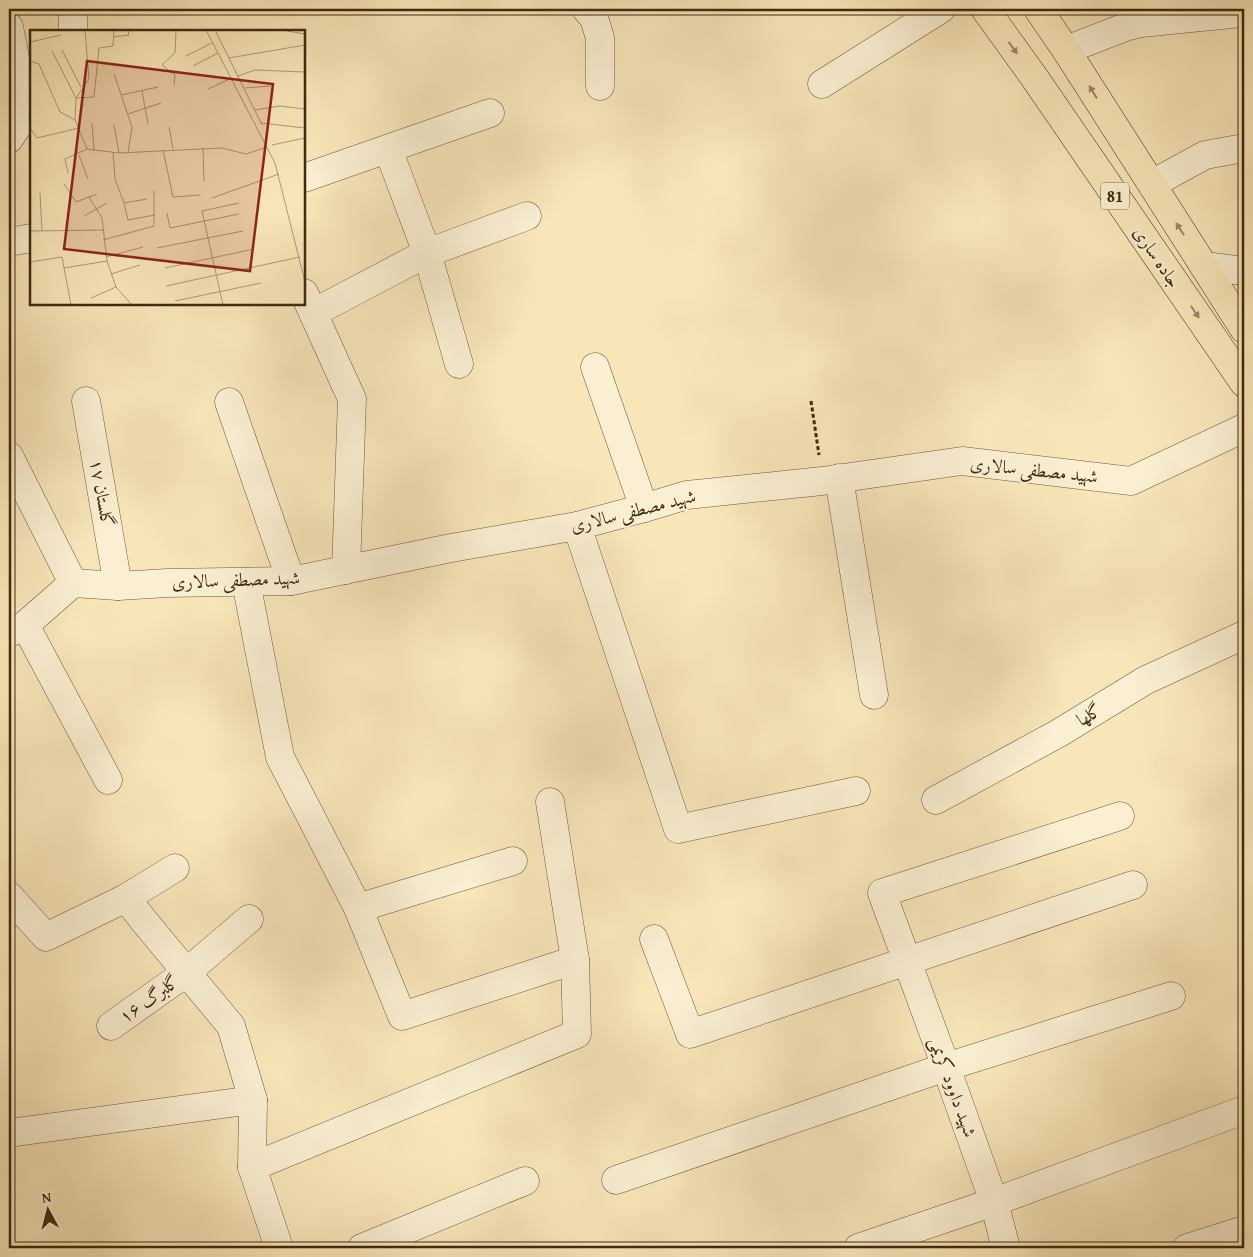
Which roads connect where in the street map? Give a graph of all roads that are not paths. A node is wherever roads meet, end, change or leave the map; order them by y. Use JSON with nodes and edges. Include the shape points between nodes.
{"nodes":[{"id":1,"x":73,"y":9,"type":"edge"},
{"id":2,"x":586,"y":9,"type":"edge"},
{"id":3,"x":941,"y":9,"type":"edge"},
{"id":4,"x":985,"y":9,"type":"edge"},
{"id":5,"x":1038,"y":9,"type":"edge"},
{"id":6,"x":1241,"y":12,"type":"dead end"},
{"id":7,"x":9,"y":27,"type":"edge"},
{"id":8,"x":73,"y":30,"type":"edge"},
{"id":9,"x":1066,"y":50,"type":"junction"},
{"id":10,"x":822,"y":84,"type":"dead end"},
{"id":11,"x":600,"y":86,"type":"dead end"},
{"id":12,"x":490,"y":113,"type":"dead end"},
{"id":13,"x":9,"y":139,"type":"edge"},
{"id":14,"x":1244,"y":148,"type":"edge"},
{"id":15,"x":388,"y":149,"type":"junction"},
{"id":16,"x":305,"y":178,"type":"edge"},
{"id":17,"x":1152,"y":184,"type":"junction"},
{"id":18,"x":527,"y":216,"type":"dead end"},
{"id":19,"x":30,"y":238,"type":"edge"},
{"id":20,"x":9,"y":242,"type":"edge"},
{"id":21,"x":427,"y":253,"type":"junction"},
{"id":22,"x":1204,"y":266,"type":"junction"},
{"id":23,"x":1244,"y":271,"type":"edge"},
{"id":24,"x":308,"y":303,"type":"edge"},
{"id":25,"x":1244,"y":329,"type":"edge"},
{"id":26,"x":460,"y":364,"type":"dead end"},
{"id":27,"x":595,"y":367,"type":"dead end"},
{"id":28,"x":1244,"y":383,"type":"edge"},
{"id":29,"x":86,"y":401,"type":"dead end"},
{"id":30,"x":229,"y":402,"type":"dead end"},
{"id":31,"x":1244,"y":428,"type":"edge"},
{"id":32,"x":9,"y":456,"type":"edge"},
{"id":33,"x":830,"y":480,"type":"junction"},
{"id":34,"x":644,"y":508,"type":"junction"},
{"id":35,"x":576,"y":526,"type":"junction"},
{"id":36,"x":346,"y":570,"type":"junction"},
{"id":37,"x":291,"y":581,"type":"junction"},
{"id":38,"x":246,"y":582,"type":"junction"},
{"id":39,"x":73,"y":583,"type":"junction"},
{"id":40,"x":118,"y":586,"type":"junction"},
{"id":41,"x":17,"y":629,"type":"edge"},
{"id":42,"x":1244,"y":635,"type":"edge"},
{"id":43,"x":874,"y":695,"type":"dead end"},
{"id":44,"x":108,"y":780,"type":"dead end"},
{"id":45,"x":856,"y":791,"type":"dead end"},
{"id":46,"x":936,"y":800,"type":"dead end"},
{"id":47,"x":550,"y":802,"type":"dead end"},
{"id":48,"x":1120,"y":816,"type":"dead end"},
{"id":49,"x":513,"y":861,"type":"dead end"},
{"id":50,"x":175,"y":868,"type":"dead end"},
{"id":51,"x":1133,"y":885,"type":"dead end"},
{"id":52,"x":9,"y":896,"type":"edge"},
{"id":53,"x":126,"y":898,"type":"junction"},
{"id":54,"x":358,"y":908,"type":"junction"},
{"id":55,"x":249,"y":918,"type":"dead end"},
{"id":56,"x":654,"y":938,"type":"dead end"},
{"id":57,"x":575,"y":960,"type":"junction"},
{"id":58,"x":907,"y":960,"type":"junction"},
{"id":59,"x":187,"y":972,"type":"junction"},
{"id":60,"x":1171,"y":996,"type":"dead end"},
{"id":61,"x":111,"y":1026,"type":"dead end"},
{"id":62,"x":946,"y":1067,"type":"junction"},
{"id":63,"x":253,"y":1100,"type":"junction"},
{"id":64,"x":1244,"y":1110,"type":"edge"},
{"id":65,"x":9,"y":1133,"type":"edge"},
{"id":66,"x":252,"y":1167,"type":"junction"},
{"id":67,"x":616,"y":1180,"type":"dead end"},
{"id":68,"x":525,"y":1181,"type":"dead end"},
{"id":69,"x":994,"y":1202,"type":"junction"},
{"id":70,"x":1244,"y":1230,"type":"edge"},
{"id":71,"x":279,"y":1248,"type":"edge"},
{"id":72,"x":362,"y":1248,"type":"edge"},
{"id":73,"x":858,"y":1248,"type":"edge"},
{"id":74,"x":1006,"y":1248,"type":"edge"},
{"id":75,"x":1187,"y":1248,"type":"edge"}],
"edges":[{"from":1,"to":8,"type":"street"},
{"from":2,"to":11,"type":"street","via":[[594,18],[600,38]]},
{"from":3,"to":10,"type":"street"},
{"from":4,"to":28,"type":"highway","name":"جاده ساری","number":"81","one_way":true},
{"from":5,"to":9,"type":"highway","name":"جاده ساری","number":"81"},
{"from":6,"to":9,"type":"street","via":[[1134,24]]},
{"from":7,"to":13,"type":"street","via":[[26,114]]},
{"from":17,"to":9,"type":"highway","name":"جاده ساری","number":"81","one_way":true},
{"from":12,"to":15,"type":"street"},
{"from":14,"to":17,"type":"street","via":[[1205,155]]},
{"from":15,"to":16,"type":"street"},
{"from":15,"to":21,"type":"street"},
{"from":22,"to":17,"type":"highway","name":"جاده ساری","number":"81","one_way":true},
{"from":18,"to":21,"type":"street"},
{"from":19,"to":20,"type":"street"},
{"from":21,"to":24,"type":"street"},
{"from":21,"to":26,"type":"street"},
{"from":22,"to":23,"type":"street"},
{"from":22,"to":25,"type":"highway","name":"جاده ساری","number":"81"},
{"from":24,"to":36,"type":"street","via":[[352,399]]},
{"from":27,"to":34,"type":"street"},
{"from":29,"to":40,"type":"street","name":"گلستان ۱۷"},
{"from":30,"to":37,"type":"street"},
{"from":31,"to":33,"type":"street","name":"شهید مصطفی سالاری","via":[[1132,481],[962,461]]},
{"from":32,"to":39,"type":"street"},
{"from":33,"to":34,"type":"street","name":"شهید مصطفی سالاری","via":[[687,495]]},
{"from":33,"to":43,"type":"street"},
{"from":34,"to":35,"type":"street","name":"شهید مصطفی سالاری"},
{"from":35,"to":36,"type":"street","name":"شهید مصطفی سالاری"},
{"from":35,"to":45,"type":"street","via":[[678,829]]},
{"from":36,"to":37,"type":"street","name":"شهید مصطفی سالاری"},
{"from":37,"to":38,"type":"street","name":"شهید مصطفی سالاری"},
{"from":38,"to":40,"type":"street","name":"شهید مصطفی سالاری"},
{"from":38,"to":54,"type":"street","via":[[280,757]]},
{"from":39,"to":40,"type":"street","name":"شهید مصطفی سالاری"},
{"from":39,"to":41,"type":"street"},
{"from":41,"to":44,"type":"street"},
{"from":42,"to":46,"type":"street","name":"گلها","via":[[1146,680],[1059,733]]},
{"from":47,"to":57,"type":"street"},
{"from":48,"to":58,"type":"street","name":"شهید داوود کریمی","via":[[882,893]]},
{"from":49,"to":54,"type":"street"},
{"from":50,"to":53,"type":"street"},
{"from":51,"to":58,"type":"street"},
{"from":52,"to":53,"type":"street","via":[[46,937]]},
{"from":53,"to":59,"type":"street"},
{"from":54,"to":57,"type":"street","via":[[402,1016]]},
{"from":55,"to":59,"type":"street","name":"گلبرگ ۱۶"},
{"from":56,"to":58,"type":"street","via":[[690,1034]]},
{"from":57,"to":66,"type":"street","via":[[577,1034]]},
{"from":58,"to":62,"type":"street","name":"شهید داوود کریمی"},
{"from":59,"to":61,"type":"street","name":"گلبرگ ۱۶"},
{"from":59,"to":63,"type":"street","via":[[231,1026]]},
{"from":60,"to":62,"type":"street"},
{"from":62,"to":67,"type":"street"},
{"from":62,"to":69,"type":"street","name":"شهید داوود کریمی"},
{"from":63,"to":65,"type":"street"},
{"from":63,"to":66,"type":"street"},
{"from":64,"to":69,"type":"street"},
{"from":66,"to":71,"type":"street"},
{"from":68,"to":72,"type":"street"},
{"from":69,"to":73,"type":"street"},
{"from":69,"to":74,"type":"street","name":"شهید داوود کریمی"},
{"from":70,"to":75,"type":"street"}]}
